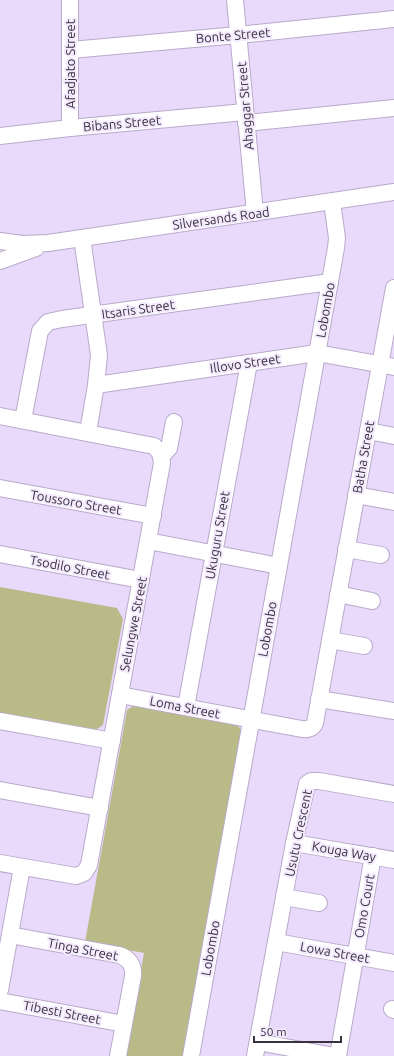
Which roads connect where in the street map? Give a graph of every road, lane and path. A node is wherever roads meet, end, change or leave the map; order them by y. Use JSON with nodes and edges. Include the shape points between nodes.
{"nodes":[{"id":1,"x":70,"y":0,"type":"edge"},
{"id":2,"x":235,"y":0,"type":"edge"},
{"id":3,"x":394,"y":19,"type":"edge"},
{"id":4,"x":238,"y":35,"type":"junction"},
{"id":5,"x":71,"y":50,"type":"junction"},
{"id":6,"x":394,"y":108,"type":"edge"},
{"id":7,"x":246,"y":118,"type":"junction"},
{"id":8,"x":70,"y":128,"type":"junction"},
{"id":9,"x":0,"y":136,"type":"edge"},
{"id":10,"x":394,"y":192,"type":"edge"},
{"id":11,"x":332,"y":202,"type":"junction"},
{"id":12,"x":255,"y":213,"type":"junction"},
{"id":13,"x":82,"y":238,"type":"junction"},
{"id":14,"x":0,"y":241,"type":"edge"},
{"id":15,"x":48,"y":243,"type":"junction"},
{"id":16,"x":0,"y":261,"type":"edge"},
{"id":17,"x":330,"y":282,"type":"junction"},
{"id":18,"x":394,"y":288,"type":"edge"},
{"id":19,"x":94,"y":315,"type":"junction"},
{"id":20,"x":317,"y":353,"type":"junction"},
{"id":21,"x":249,"y":363,"type":"junction"},
{"id":22,"x":387,"y":366,"type":"edge"},
{"id":23,"x":96,"y":385,"type":"junction"},
{"id":24,"x":0,"y":416,"type":"edge"},
{"id":25,"x":23,"y":420,"type":"junction"},
{"id":26,"x":174,"y":422,"type":"dead end"},
{"id":27,"x":368,"y":431,"type":"junction"},
{"id":28,"x":88,"y":432,"type":"junction"},
{"id":29,"x":394,"y":436,"type":"edge"},
{"id":30,"x":161,"y":457,"type":"junction"},
{"id":31,"x":0,"y":488,"type":"edge"},
{"id":32,"x":356,"y":495,"type":"junction"},
{"id":33,"x":394,"y":502,"type":"edge"},
{"id":34,"x":153,"y":516,"type":"junction"},
{"id":35,"x":148,"y":541,"type":"junction"},
{"id":36,"x":346,"y":549,"type":"junction"},
{"id":37,"x":214,"y":553,"type":"junction"},
{"id":38,"x":0,"y":554,"type":"edge"},
{"id":39,"x":381,"y":555,"type":"dead end"},
{"id":40,"x":279,"y":566,"type":"junction"},
{"id":41,"x":141,"y":580,"type":"junction"},
{"id":42,"x":338,"y":594,"type":"junction"},
{"id":43,"x":372,"y":601,"type":"dead end"},
{"id":44,"x":330,"y":640,"type":"junction"},
{"id":45,"x":364,"y":646,"type":"dead end"},
{"id":46,"x":120,"y":695,"type":"junction"},
{"id":47,"x":319,"y":699,"type":"junction"},
{"id":48,"x":186,"y":707,"type":"junction"},
{"id":49,"x":394,"y":711,"type":"edge"},
{"id":50,"x":251,"y":720,"type":"junction"},
{"id":51,"x":0,"y":721,"type":"edge"},
{"id":52,"x":112,"y":741,"type":"junction"},
{"id":53,"x":0,"y":790,"type":"edge"},
{"id":54,"x":394,"y":794,"type":"edge"},
{"id":55,"x":100,"y":808,"type":"junction"},
{"id":56,"x":294,"y":843,"type":"junction"},
{"id":57,"x":373,"y":856,"type":"junction"},
{"id":58,"x":394,"y":860,"type":"edge"},
{"id":59,"x":0,"y":863,"type":"edge"},
{"id":60,"x":22,"y":867,"type":"junction"},
{"id":61,"x":284,"y":898,"type":"junction"},
{"id":62,"x":318,"y":903,"type":"dead end"},
{"id":63,"x":10,"y":935,"type":"junction"},
{"id":64,"x":276,"y":942,"type":"junction"},
{"id":65,"x":356,"y":956,"type":"junction"},
{"id":66,"x":394,"y":962,"type":"edge"},
{"id":67,"x":0,"y":990,"type":"edge"},
{"id":68,"x":0,"y":1001,"type":"edge"},
{"id":69,"x":124,"y":1024,"type":"junction"},
{"id":70,"x":256,"y":1049,"type":"edge"},
{"id":71,"x":118,"y":1056,"type":"edge"},
{"id":72,"x":191,"y":1056,"type":"edge"},
{"id":73,"x":334,"y":1056,"type":"edge"},
{"id":74,"x":338,"y":1056,"type":"edge"}],
"edges":[{"from":1,"to":5,"type":"street","name":"Afadjato Street"},
{"from":2,"to":4,"type":"street","name":"Ahaggar Street"},
{"from":3,"to":4,"type":"street","name":"Bonte Street"},
{"from":4,"to":5,"type":"street","name":"Bonte Street"},
{"from":4,"to":7,"type":"street","name":"Ahaggar Street"},
{"from":5,"to":8,"type":"street","name":"Afadjato Street"},
{"from":6,"to":7,"type":"street","name":"Bibans Street"},
{"from":7,"to":8,"type":"street","name":"Bibans Street"},
{"from":7,"to":12,"type":"street","name":"Ahaggar Street"},
{"from":8,"to":9,"type":"street","name":"Bibans Street"},
{"from":10,"to":11,"type":"street","name":"Silversands Road"},
{"from":11,"to":12,"type":"street","name":"Silversands Road"},
{"from":11,"to":17,"type":"street","name":"Lobombo","via":[[337,243]]},
{"from":12,"to":13,"type":"street","name":"Silversands Road"},
{"from":13,"to":15,"type":"street","name":"Silversands Road"},
{"from":13,"to":19,"type":"street"},
{"from":14,"to":15,"type":"street","name":"Silversands Road","via":[[22,244]]},
{"from":15,"to":16,"type":"street","name":"Silversands Road"},
{"from":17,"to":19,"type":"street","name":"Itsaris Street"},
{"from":17,"to":20,"type":"street","name":"Lobombo"},
{"from":18,"to":22,"type":"street","name":"Batha Street"},
{"from":19,"to":23,"type":"street","via":[[99,355]]},
{"from":19,"to":25,"type":"street","name":"Itsaris Street","via":[[53,320],[40,331]]},
{"from":20,"to":21,"type":"street","name":"Illovo Street"},
{"from":20,"to":22,"type":"street","name":"Illovo Street"},
{"from":20,"to":40,"type":"street","name":"Lobombo"},
{"from":21,"to":23,"type":"street","name":"Illovo Street"},
{"from":21,"to":37,"type":"street","name":"Ukuguru Street"},
{"from":22,"to":27,"type":"street","name":"Batha Street"},
{"from":23,"to":28,"type":"street"},
{"from":24,"to":25,"type":"street"},
{"from":25,"to":28,"type":"street"},
{"from":26,"to":30,"type":"street","via":[[169,448]]},
{"from":27,"to":29,"type":"street"},
{"from":27,"to":32,"type":"street","name":"Batha Street"},
{"from":28,"to":30,"type":"street","via":[[154,446]]},
{"from":30,"to":34,"type":"street","name":"Selungwe Street"},
{"from":31,"to":34,"type":"street","name":"Toussoro Street"},
{"from":32,"to":33,"type":"street"},
{"from":32,"to":36,"type":"street","name":"Batha Street"},
{"from":34,"to":35,"type":"street","name":"Selungwe Street"},
{"from":35,"to":37,"type":"street"},
{"from":35,"to":41,"type":"street","name":"Selungwe Street"},
{"from":36,"to":39,"type":"street"},
{"from":36,"to":42,"type":"street","name":"Batha Street"},
{"from":37,"to":40,"type":"street"},
{"from":37,"to":48,"type":"street","name":"Ukuguru Street"},
{"from":38,"to":41,"type":"street","name":"Tsodilo Street"},
{"from":40,"to":50,"type":"street","name":"Lobombo"},
{"from":41,"to":46,"type":"street","name":"Selungwe Street"},
{"from":42,"to":43,"type":"street"},
{"from":42,"to":44,"type":"street","name":"Batha Street"},
{"from":44,"to":45,"type":"street"},
{"from":44,"to":47,"type":"street","name":"Batha Street"},
{"from":46,"to":48,"type":"street","name":"Loma Street"},
{"from":46,"to":52,"type":"street","name":"Selungwe Street"},
{"from":47,"to":49,"type":"street"},
{"from":47,"to":50,"type":"street","name":"Batha Street","via":[[314,726],[306,730]]},
{"from":48,"to":50,"type":"street","name":"Loma Street"},
{"from":50,"to":72,"type":"street","name":"Lobombo"},
{"from":51,"to":52,"type":"street"},
{"from":52,"to":55,"type":"street","name":"Selungwe Street"},
{"from":53,"to":55,"type":"street"},
{"from":54,"to":56,"type":"street","name":"Usutu Crescent","via":[[319,780],[311,781],[306,787]]},
{"from":55,"to":60,"type":"street","name":"Selungwe Street","via":[[89,865],[84,872],[72,876]]},
{"from":56,"to":57,"type":"street","name":"Kouga Way"},
{"from":56,"to":61,"type":"street","name":"Usutu Crescent"},
{"from":57,"to":58,"type":"street","name":"Kouga Way"},
{"from":57,"to":65,"type":"street","name":"Omo Court"},
{"from":59,"to":60,"type":"street","name":"Selungwe Street"},
{"from":60,"to":63,"type":"street"},
{"from":61,"to":62,"type":"street"},
{"from":61,"to":64,"type":"street","name":"Usutu Crescent"},
{"from":63,"to":67,"type":"street"},
{"from":63,"to":69,"type":"street","name":"Tinga Street","via":[[128,959],[133,971]]},
{"from":64,"to":65,"type":"street","name":"Lowa Street"},
{"from":64,"to":70,"type":"street","name":"Usutu Crescent"},
{"from":65,"to":66,"type":"street","name":"Lowa Street"},
{"from":65,"to":74,"type":"street","name":"Omo Court"},
{"from":68,"to":69,"type":"street","name":"Tibesti Street"},
{"from":69,"to":71,"type":"street","name":"Tinga Street"},
{"from":70,"to":73,"type":"street"}]}
